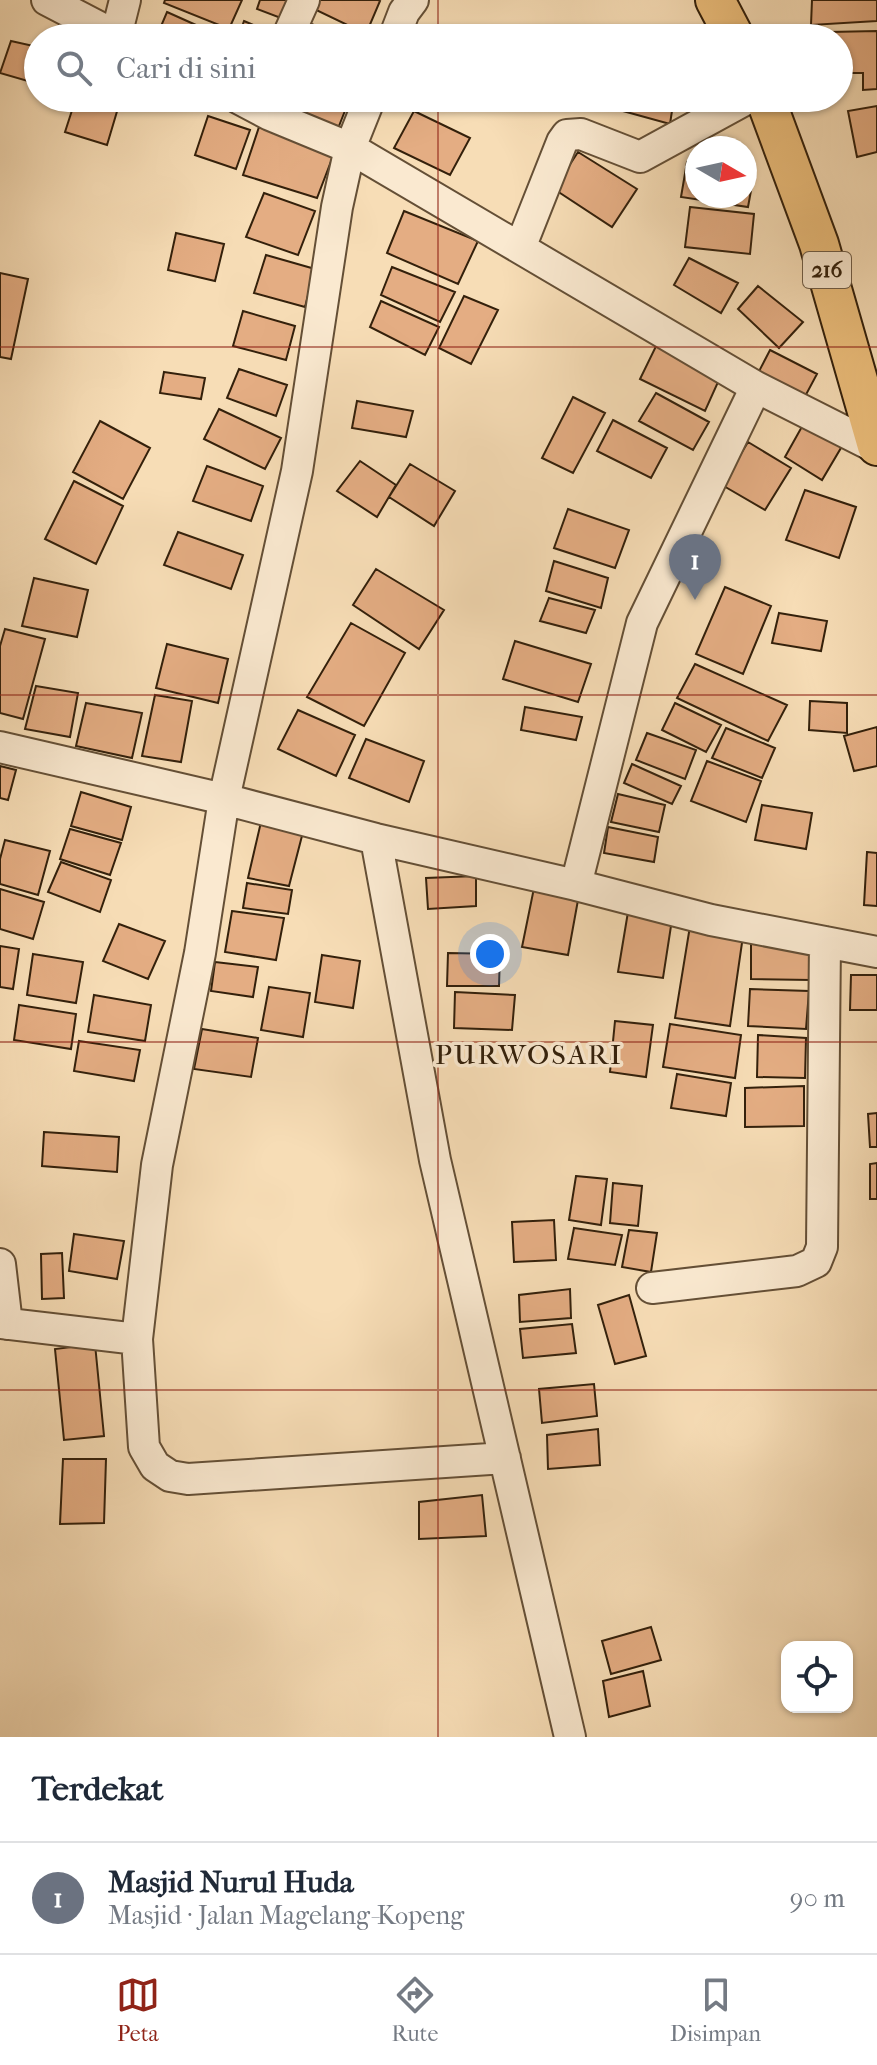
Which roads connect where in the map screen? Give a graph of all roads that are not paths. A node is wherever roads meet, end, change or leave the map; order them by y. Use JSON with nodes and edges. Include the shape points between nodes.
{"nodes":[{"id":1,"x":47,"y":0,"type":"edge"},
{"id":2,"x":125,"y":0,"type":"edge"},
{"id":3,"x":304,"y":0,"type":"edge"},
{"id":4,"x":413,"y":0,"type":"edge"},
{"id":5,"x":715,"y":0,"type":"edge"},
{"id":6,"x":93,"y":24,"type":"edge"},
{"id":7,"x":120,"y":24,"type":"edge"},
{"id":8,"x":293,"y":24,"type":"edge"},
{"id":9,"x":399,"y":24,"type":"edge"},
{"id":10,"x":728,"y":24,"type":"edge"},
{"id":11,"x":275,"y":112,"type":"edge"},
{"id":12,"x":364,"y":112,"type":"edge"},
{"id":13,"x":722,"y":112,"type":"edge"},
{"id":14,"x":770,"y":112,"type":"edge"},
{"id":15,"x":350,"y":148,"type":"junction"},
{"id":16,"x":520,"y":248,"type":"junction"},
{"id":17,"x":756,"y":387,"type":"junction"},
{"id":18,"x":877,"y":447,"type":"edge"},
{"id":19,"x":0,"y":747,"type":"edge"},
{"id":20,"x":224,"y":799,"type":"junction"},
{"id":21,"x":376,"y":839,"type":"junction"},
{"id":22,"x":576,"y":885,"type":"junction"},
{"id":23,"x":825,"y":942,"type":"junction"},
{"id":24,"x":877,"y":952,"type":"edge"},
{"id":25,"x":0,"y":1264,"type":"edge"},
{"id":26,"x":652,"y":1288,"type":"dead end"},
{"id":27,"x":4,"y":1324,"type":"edge"},
{"id":28,"x":137,"y":1339,"type":"junction"},
{"id":29,"x":505,"y":1458,"type":"junction"},
{"id":30,"x":570,"y":1737,"type":"edge"}],
"edges":[{"from":1,"to":6,"type":"street"},
{"from":2,"to":7,"type":"street"},
{"from":3,"to":8,"type":"street"},
{"from":4,"to":9,"type":"street"},
{"from":5,"to":10,"type":"main road"},
{"from":11,"to":15,"type":"street"},
{"from":12,"to":15,"type":"street"},
{"from":13,"to":16,"type":"street","via":[[640,157],[581,134],[567,135]]},
{"from":14,"to":18,"type":"main road","number":"216","via":[[819,244]]},
{"from":15,"to":16,"type":"street"},
{"from":15,"to":20,"type":"street","via":[[297,471]]},
{"from":16,"to":17,"type":"street"},
{"from":17,"to":18,"type":"street"},
{"from":17,"to":22,"type":"street","via":[[642,623]]},
{"from":19,"to":20,"type":"street"},
{"from":20,"to":21,"type":"street"},
{"from":20,"to":28,"type":"street","via":[[200,953],[157,1165]]},
{"from":21,"to":22,"type":"street"},
{"from":21,"to":29,"type":"street","via":[[435,1160]]},
{"from":22,"to":23,"type":"street"},
{"from":23,"to":24,"type":"street"},
{"from":23,"to":26,"type":"street","via":[[819,1254],[809,1267],[797,1271]]},
{"from":25,"to":27,"type":"street"},
{"from":27,"to":28,"type":"street"},
{"from":28,"to":29,"type":"street","via":[[144,1447],[155,1466],[170,1476]]},
{"from":29,"to":30,"type":"street"}]}
